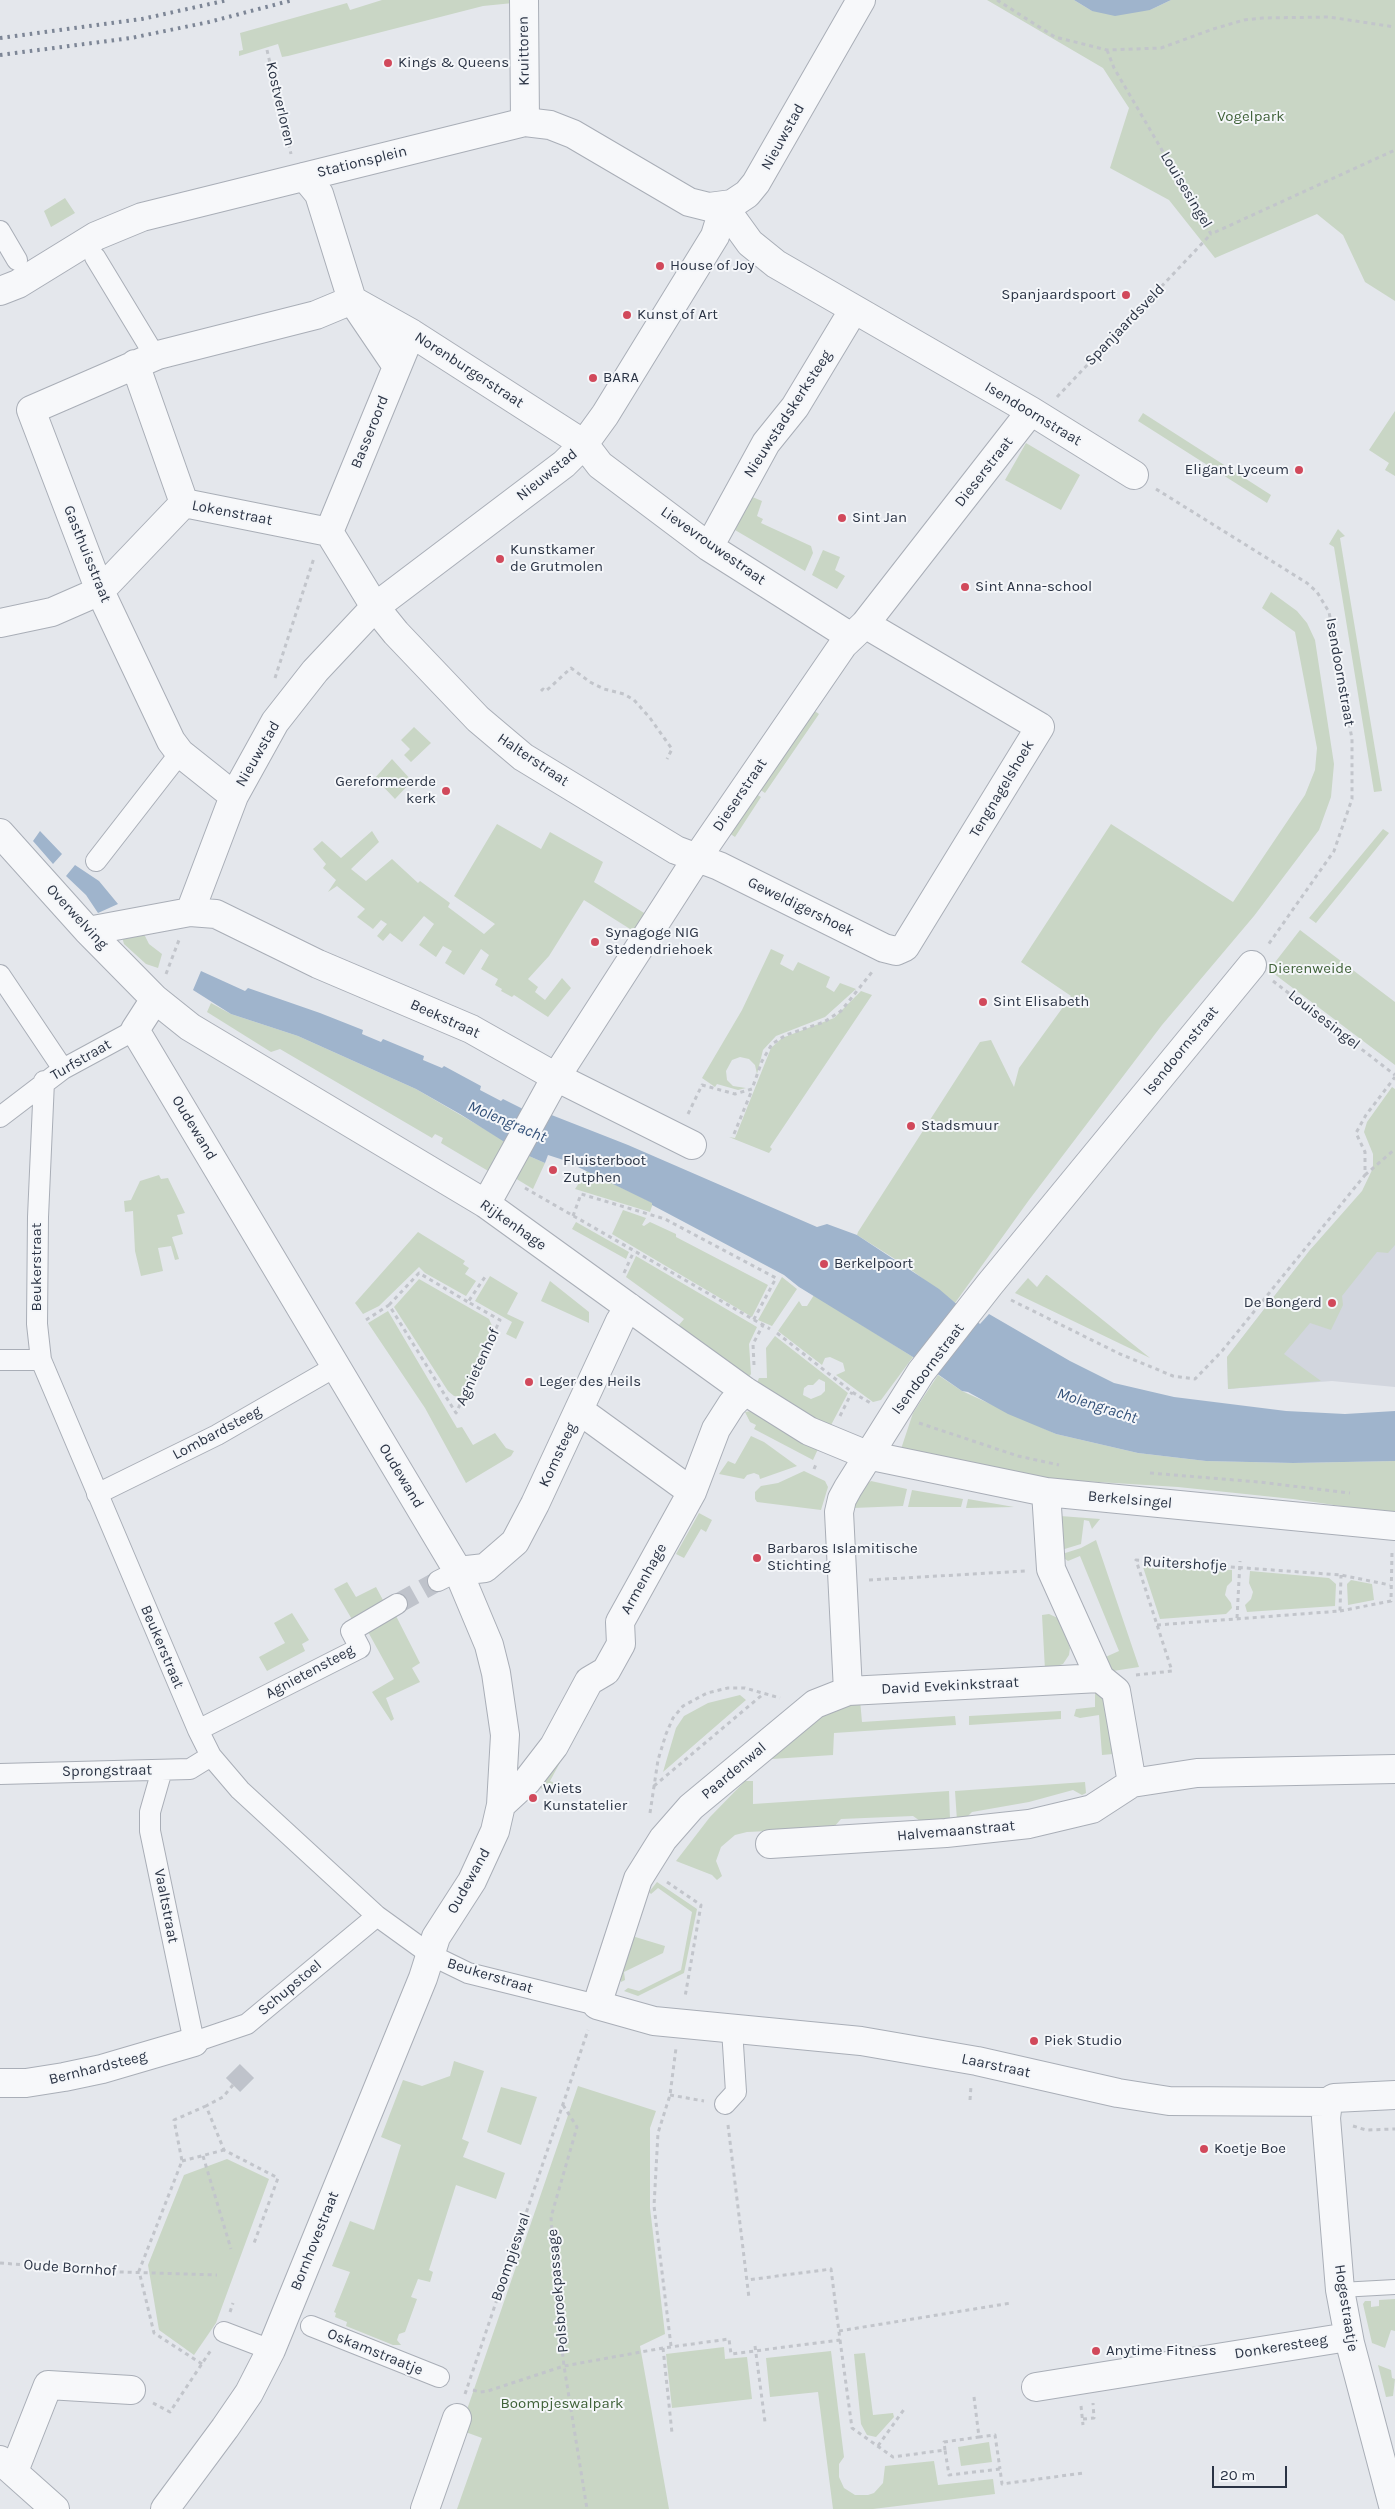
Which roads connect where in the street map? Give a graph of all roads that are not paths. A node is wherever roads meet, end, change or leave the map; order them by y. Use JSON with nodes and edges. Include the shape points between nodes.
{"nodes":[{"id":1,"x":524,"y":0,"type":"edge"},
{"id":2,"x":861,"y":0,"type":"edge"},
{"id":3,"x":525,"y":112,"type":"junction"},
{"id":4,"x":299,"y":168,"type":"junction"},
{"id":5,"x":724,"y":206,"type":"junction"},
{"id":6,"x":0,"y":230,"type":"edge"},
{"id":7,"x":95,"y":258,"type":"dead end"},
{"id":8,"x":17,"y":260,"type":"dead end"},
{"id":9,"x":0,"y":291,"type":"edge"},
{"id":10,"x":352,"y":300,"type":"junction"},
{"id":11,"x":854,"y":309,"type":"junction"},
{"id":12,"x":411,"y":333,"type":"junction"},
{"id":13,"x":149,"y":358,"type":"junction"},
{"id":14,"x":396,"y":365,"type":"junction"},
{"id":15,"x":1035,"y":414,"type":"junction"},
{"id":16,"x":584,"y":444,"type":"junction"},
{"id":17,"x":1134,"y":475,"type":"road end"},
{"id":18,"x":184,"y":503,"type":"junction"},
{"id":19,"x":326,"y":532,"type":"junction"},
{"id":20,"x":709,"y":547,"type":"junction"},
{"id":21,"x":100,"y":590,"type":"junction"},
{"id":22,"x":375,"y":607,"type":"junction"},
{"id":23,"x":0,"y":623,"type":"edge"},
{"id":24,"x":858,"y":631,"type":"junction"},
{"id":25,"x":180,"y":753,"type":"junction"},
{"id":26,"x":234,"y":796,"type":"junction"},
{"id":27,"x":5,"y":849,"type":"edge"},
{"id":28,"x":697,"y":858,"type":"junction"},
{"id":29,"x":96,"y":862,"type":"dead end"},
{"id":30,"x":190,"y":912,"type":"junction"},
{"id":31,"x":88,"y":931,"type":"junction"},
{"id":32,"x":894,"y":947,"type":"joint"},
{"id":33,"x":1252,"y":965,"type":"road end"},
{"id":34,"x":0,"y":975,"type":"edge"},
{"id":35,"x":155,"y":999,"type":"junction"},
{"id":36,"x":136,"y":1030,"type":"junction"},
{"id":37,"x":63,"y":1069,"type":"junction"},
{"id":38,"x":556,"y":1077,"type":"junction"},
{"id":39,"x":44,"y":1081,"type":"junction"},
{"id":40,"x":0,"y":1117,"type":"edge"},
{"id":41,"x":685,"y":1141,"type":"road end"},
{"id":42,"x":486,"y":1204,"type":"junction"},
{"id":43,"x":629,"y":1307,"type":"junction"},
{"id":44,"x":0,"y":1360,"type":"edge"},
{"id":45,"x":41,"y":1360,"type":"junction"},
{"id":46,"x":335,"y":1367,"type":"junction"},
{"id":47,"x":745,"y":1391,"type":"junction"},
{"id":48,"x":579,"y":1410,"type":"junction"},
{"id":49,"x":867,"y":1455,"type":"junction"},
{"id":50,"x":692,"y":1492,"type":"junction"},
{"id":51,"x":1046,"y":1492,"type":"junction"},
{"id":52,"x":97,"y":1494,"type":"junction"},
{"id":53,"x":1395,"y":1526,"type":"edge"},
{"id":54,"x":448,"y":1576,"type":"junction"},
{"id":55,"x":397,"y":1604,"type":"tunnel mouth"},
{"id":56,"x":1100,"y":1678,"type":"junction"},
{"id":57,"x":848,"y":1691,"type":"junction"},
{"id":58,"x":198,"y":1730,"type":"junction"},
{"id":59,"x":211,"y":1756,"type":"junction"},
{"id":60,"x":1395,"y":1769,"type":"edge"},
{"id":61,"x":162,"y":1770,"type":"junction"},
{"id":62,"x":0,"y":1774,"type":"edge"},
{"id":63,"x":1132,"y":1783,"type":"junction"},
{"id":64,"x":501,"y":1805,"type":"junction"},
{"id":65,"x":770,"y":1844,"type":"dead end"},
{"id":66,"x":377,"y":1916,"type":"junction"},
{"id":67,"x":431,"y":1955,"type":"junction"},
{"id":68,"x":597,"y":2005,"type":"junction"},
{"id":69,"x":732,"y":2029,"type":"junction"},
{"id":70,"x":194,"y":2042,"type":"junction"},
{"id":71,"x":0,"y":2083,"type":"edge"},
{"id":72,"x":1395,"y":2095,"type":"edge"},
{"id":73,"x":726,"y":2104,"type":"road end"},
{"id":74,"x":1327,"y":2110,"type":"junction"},
{"id":75,"x":1395,"y":2287,"type":"edge"},
{"id":76,"x":1340,"y":2290,"type":"junction"},
{"id":77,"x":297,"y":2320,"type":"junction"},
{"id":78,"x":224,"y":2332,"type":"road end"},
{"id":79,"x":1348,"y":2337,"type":"junction"},
{"id":80,"x":271,"y":2350,"type":"junction"},
{"id":81,"x":439,"y":2378,"type":"dead end"},
{"id":82,"x":1036,"y":2387,"type":"dead end"},
{"id":83,"x":131,"y":2390,"type":"road end"},
{"id":84,"x":457,"y":2418,"type":"road end"},
{"id":85,"x":7,"y":2465,"type":"edge"},
{"id":86,"x":1394,"y":2508,"type":"edge"},
{"id":87,"x":55,"y":2509,"type":"edge"},
{"id":88,"x":165,"y":2509,"type":"edge"},
{"id":89,"x":425,"y":2509,"type":"edge"}],
"edges":[{"from":1,"to":3,"type":"street","name":"Kruittoren"},
{"from":2,"to":5,"type":"street","name":"Nieuwstad","via":[[756,183],[740,200]]},
{"from":3,"to":4,"type":"street","name":"Stationsplein"},
{"from":3,"to":5,"type":"street","name":"Stationsplein","via":[[573,134],[689,202],[709,207]]},
{"from":4,"to":9,"type":"street","name":"Stationsplein","via":[[142,217],[96,236],[18,284]]},
{"from":4,"to":10,"type":"street","via":[[319,194]]},
{"from":5,"to":11,"type":"street","name":"Isendoornstraat","via":[[740,231],[764,256]]},
{"from":5,"to":16,"type":"street","name":"Nieuwstad","via":[[715,236],[606,415]]},
{"from":6,"to":8,"type":"street"},
{"from":7,"to":13,"type":"street"},
{"from":10,"to":12,"type":"street","name":"Norenburgerstraat"},
{"from":10,"to":13,"type":"street","name":"Gasthuisstraat","via":[[316,315]]},
{"from":10,"to":14,"type":"street"},
{"from":11,"to":15,"type":"street","name":"Isendoornstraat"},
{"from":11,"to":20,"type":"street","name":"Nieuwstadskerksteeg","via":[[795,407],[766,443]]},
{"from":12,"to":14,"type":"street","name":"Basseroord"},
{"from":12,"to":16,"type":"street","name":"Norenburgerstraat"},
{"from":13,"to":18,"type":"street"},
{"from":13,"to":21,"type":"street","name":"Gasthuisstraat","via":[[31,410]]},
{"from":14,"to":19,"type":"street","name":"Basseroord"},
{"from":15,"to":17,"type":"street","name":"Isendoornstraat"},
{"from":15,"to":24,"type":"street","name":"Dieserstraat"},
{"from":16,"to":20,"type":"street","name":"Lievevrouwestraat","via":[[600,465]]},
{"from":16,"to":22,"type":"street","name":"Nieuwstad","via":[[564,464]]},
{"from":18,"to":19,"type":"street","name":"Lokenstraat"},
{"from":18,"to":21,"type":"street","name":"Lokenstraat"},
{"from":19,"to":22,"type":"street"},
{"from":20,"to":24,"type":"street","name":"Lievevrouwestraat"},
{"from":21,"to":23,"type":"street","name":"Lokenstraat","via":[[52,612]]},
{"from":21,"to":25,"type":"street","name":"Gasthuisstraat","via":[[171,741]]},
{"from":22,"to":26,"type":"street","name":"Nieuwstad","via":[[314,671],[275,722]]},
{"from":22,"to":28,"type":"street","name":"Halterstraat","via":[[478,719],[523,757],[676,850]]},
{"from":24,"to":28,"type":"street","name":"Dieserstraat","via":[[843,645]]},
{"from":24,"to":32,"type":"street","name":"Tengnagelshoek","via":[[1040,727]]},
{"from":25,"to":26,"type":"street","name":"Gasthuisstraat"},
{"from":25,"to":29,"type":"street"},
{"from":26,"to":30,"type":"street","name":"Nieuwstad"},
{"from":27,"to":31,"type":"street","name":"Overwelving"},
{"from":28,"to":32,"type":"street","name":"Geweldigershoek"},
{"from":28,"to":38,"type":"street","name":"Dieserstraat"},
{"from":30,"to":31,"type":"street"},
{"from":30,"to":38,"type":"street","name":"Beekstraat","via":[[216,914],[318,964],[471,1029]]},
{"from":31,"to":35,"type":"street","name":"Overwelving"},
{"from":33,"to":49,"type":"street","name":"Isendoornstraat","via":[[922,1372]]},
{"from":34,"to":37,"type":"street"},
{"from":35,"to":36,"type":"street"},
{"from":35,"to":42,"type":"street","name":"Rijkenhage","via":[[198,1031]]},
{"from":36,"to":37,"type":"street","name":"Turfstraat"},
{"from":36,"to":46,"type":"street","name":"Oudewand"},
{"from":37,"to":39,"type":"street","name":"Turfstraat"},
{"from":38,"to":41,"type":"street","name":"Beekstraat"},
{"from":38,"to":42,"type":"street","name":"Dieserstraat"},
{"from":39,"to":40,"type":"street","name":"Turfstraat"},
{"from":39,"to":45,"type":"street","name":"Beukerstraat","via":[[38,1226],[37,1324]]},
{"from":42,"to":43,"type":"street","name":"Rijkenhage"},
{"from":43,"to":47,"type":"street","name":"Rijkenhage"},
{"from":43,"to":48,"type":"street","name":"Komsteeg"},
{"from":44,"to":45,"type":"street"},
{"from":45,"to":52,"type":"street","name":"Beukerstraat"},
{"from":46,"to":52,"type":"street","name":"Lombardsteeg","via":[[217,1436]]},
{"from":46,"to":54,"type":"street","name":"Oudewand"},
{"from":47,"to":49,"type":"street","name":"Rijkenhage","via":[[809,1431]]},
{"from":47,"to":50,"type":"street","name":"Armenhage","via":[[716,1429]]},
{"from":48,"to":50,"type":"street"},
{"from":48,"to":54,"type":"street","name":"Komsteeg","via":[[515,1542],[485,1568]]},
{"from":49,"to":51,"type":"street","name":"Berkelsingel"},
{"from":49,"to":57,"type":"street","via":[[842,1500],[840,1512]]},
{"from":50,"to":64,"type":"street","name":"Armenhage","via":[[620,1622],[621,1644],[606,1671],[589,1681],[554,1746],[527,1781]]},
{"from":51,"to":53,"type":"street","name":"Berkelsingel"},
{"from":51,"to":56,"type":"street","via":[[1051,1569]]},
{"from":52,"to":58,"type":"street","name":"Beukerstraat"},
{"from":54,"to":64,"type":"street","name":"Oudewand","via":[[489,1645],[496,1673],[504,1735]]},
{"from":55,"to":58,"type":"street","name":"Agnietensteeg","via":[[351,1631],[360,1648]]},
{"from":56,"to":57,"type":"street","name":"David Evekinkstraat"},
{"from":56,"to":63,"type":"street","via":[[1116,1691]]},
{"from":57,"to":68,"type":"street","name":"Paardenwal","via":[[816,1704],[691,1807],[638,1879]]},
{"from":58,"to":59,"type":"street","name":"Beukerstraat"},
{"from":59,"to":61,"type":"street","name":"Sprongstraat","via":[[190,1769]]},
{"from":59,"to":66,"type":"street","name":"Beukerstraat","via":[[240,1790]]},
{"from":60,"to":63,"type":"street","name":"Halvemaanstraat","via":[[1197,1774]]},
{"from":61,"to":62,"type":"street","name":"Sprongstraat"},
{"from":61,"to":70,"type":"street","name":"Vaaltstraat","via":[[150,1812],[150,1831]]},
{"from":63,"to":65,"type":"street","name":"Halvemaanstraat","via":[[1092,1809],[1029,1824],[946,1833]]},
{"from":64,"to":67,"type":"street","name":"Oudewand","via":[[485,1856],[436,1938]]},
{"from":66,"to":67,"type":"street","name":"Beukerstraat"},
{"from":66,"to":70,"type":"street","name":"Schupstoel","via":[[247,2024]]},
{"from":67,"to":68,"type":"street","name":"Beukerstraat","via":[[468,1973]]},
{"from":67,"to":77,"type":"street","name":"Bornhovestraat"},
{"from":68,"to":69,"type":"street","name":"Laarstraat","via":[[654,2021]]},
{"from":69,"to":73,"type":"street","via":[[736,2092]]},
{"from":69,"to":74,"type":"street","name":"Laarstraat","via":[[861,2041],[977,2061],[1118,2093],[1169,2101]]},
{"from":70,"to":71,"type":"street","name":"Bernhardsteeg","via":[[64,2077]]},
{"from":72,"to":74,"type":"street","name":"Laarstraat","via":[[1334,2098]]},
{"from":74,"to":76,"type":"street","name":"Hogestraatje"},
{"from":75,"to":76,"type":"lane"},
{"from":76,"to":79,"type":"street","name":"Hogestraatje"},
{"from":77,"to":80,"type":"street","name":"Bornhovestraat"},
{"from":77,"to":81,"type":"street","name":"Oskamstraatje"},
{"from":78,"to":80,"type":"street"},
{"from":79,"to":82,"type":"street","name":"Donkeresteeg"},
{"from":79,"to":86,"type":"street","name":"Hogestraatje"},
{"from":80,"to":88,"type":"street","name":"Bornhovestraat","via":[[249,2393]]},
{"from":83,"to":85,"type":"street","via":[[48,2385]]},
{"from":84,"to":89,"type":"street"},
{"from":85,"to":87,"type":"street"}]}
